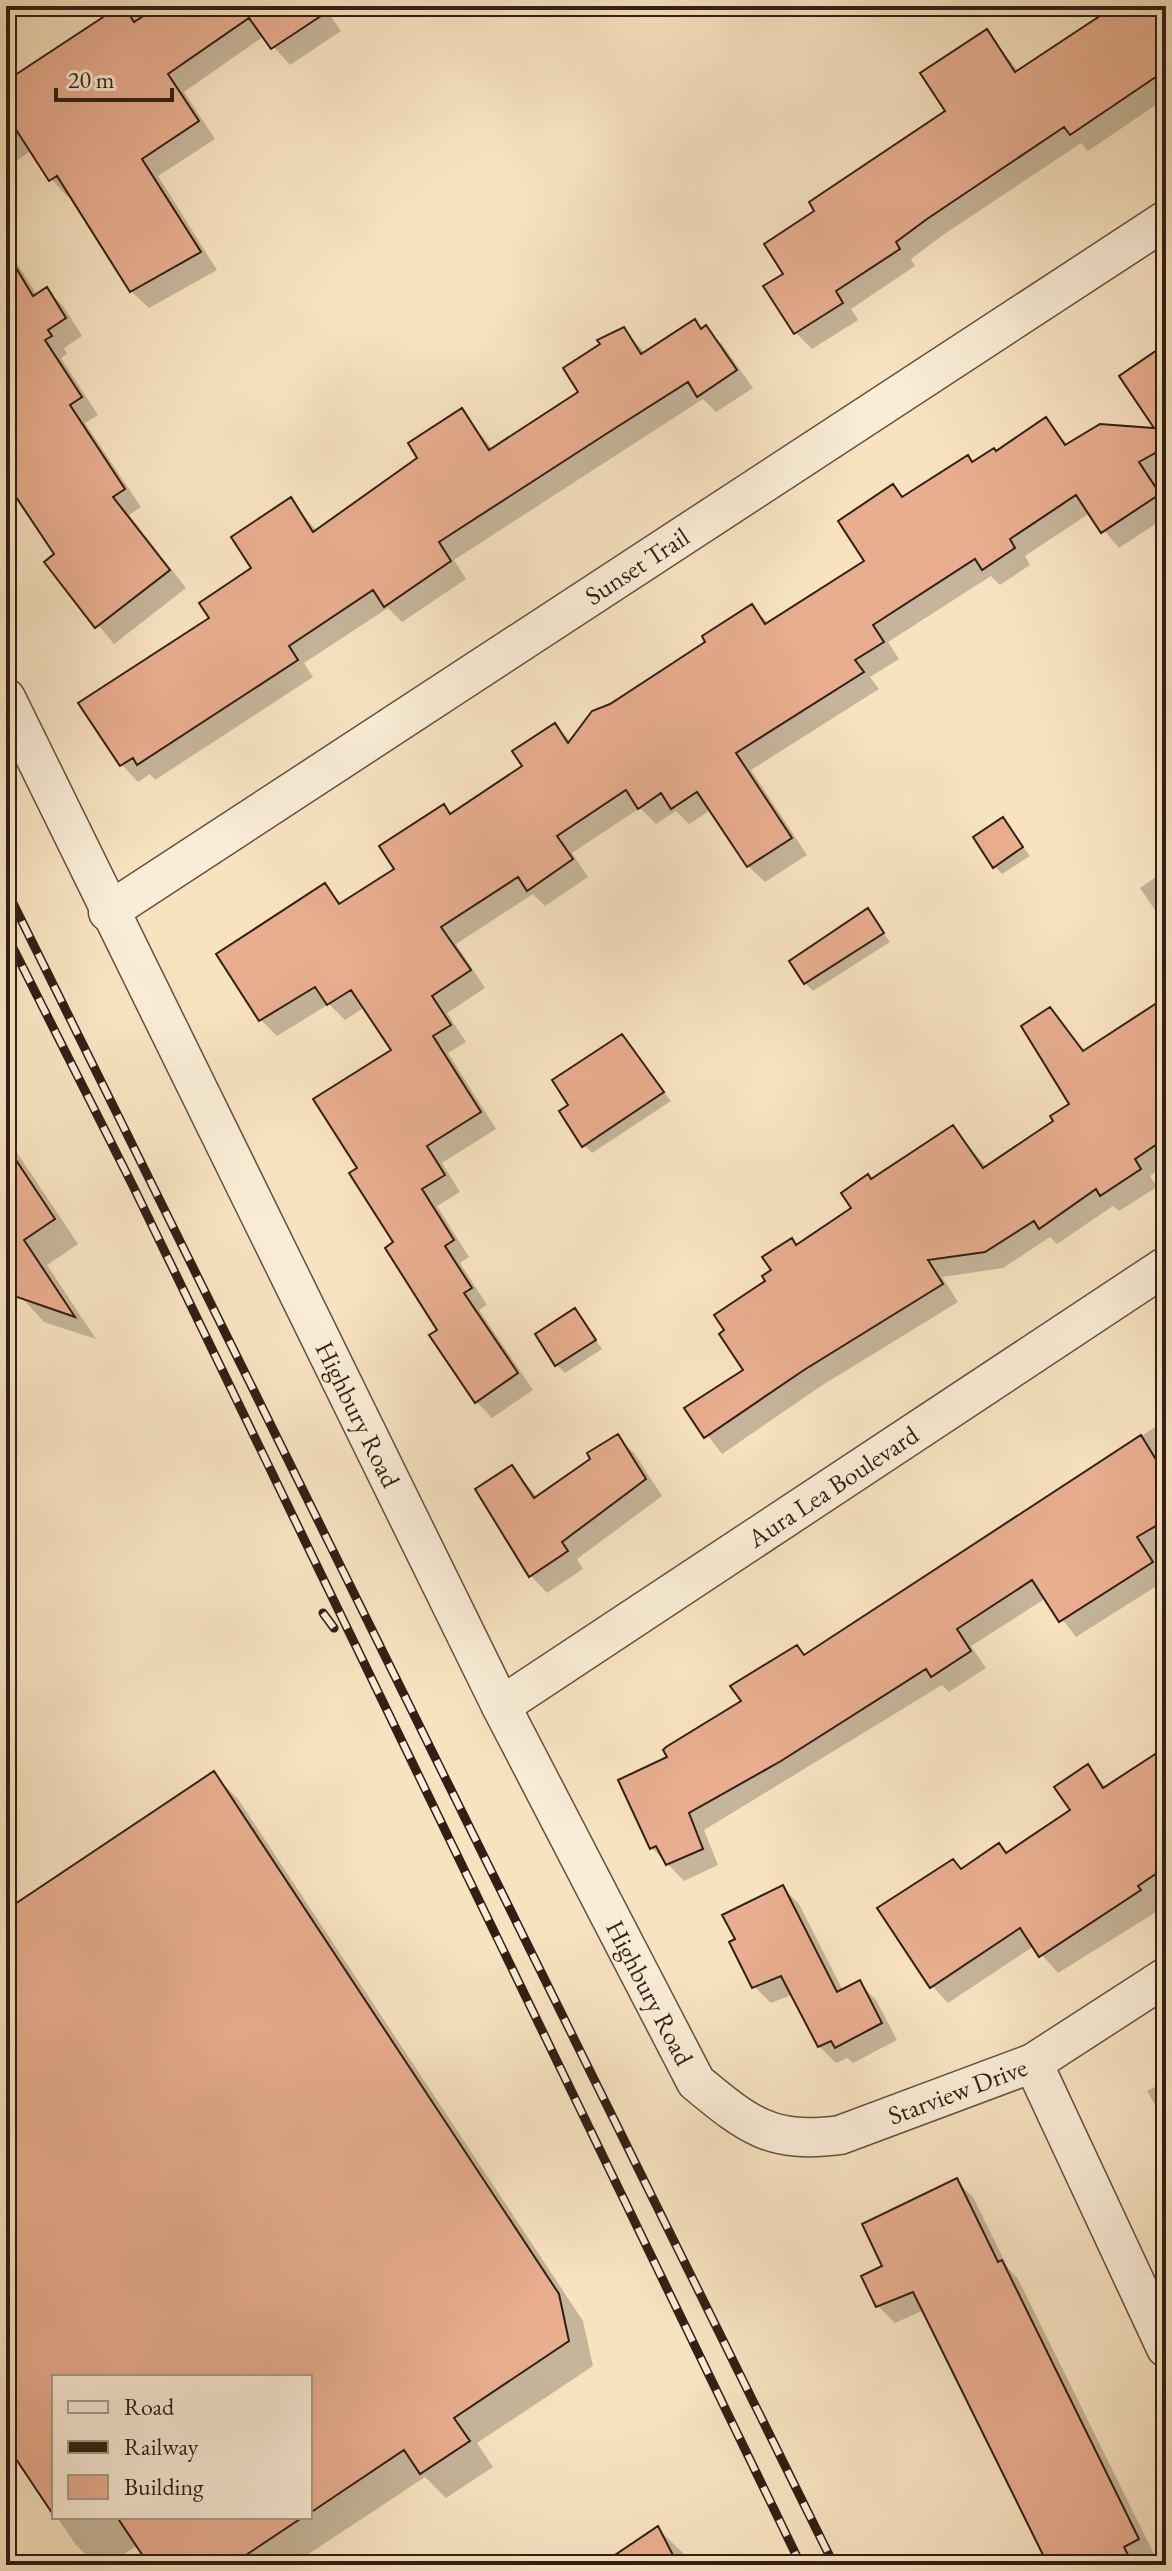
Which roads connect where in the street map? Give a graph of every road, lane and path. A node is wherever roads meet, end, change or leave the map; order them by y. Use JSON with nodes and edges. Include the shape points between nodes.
{"nodes":[{"id":1,"x":1166,"y":220,"type":"edge"},
{"id":2,"x":6,"y":698,"type":"edge"},
{"id":3,"x":108,"y":912,"type":"junction"},
{"id":4,"x":1166,"y":1266,"type":"edge"},
{"id":5,"x":501,"y":1706,"type":"junction"},
{"id":6,"x":1166,"y":1977,"type":"edge"},
{"id":7,"x":1033,"y":2063,"type":"junction"},
{"id":8,"x":734,"y":2114,"type":"joint"},
{"id":9,"x":1166,"y":2348,"type":"edge"}],
"edges":[{"from":1,"to":3,"type":"street","name":"Sunset Trail"},
{"from":2,"to":3,"type":"street","name":"Highbury Road"},
{"from":3,"to":5,"type":"street","name":"Highbury Road"},
{"from":4,"to":5,"type":"street","name":"Aura Lea Boulevard"},
{"from":5,"to":8,"type":"street","name":"Highbury Road","via":[[674,2046],[696,2082]]},
{"from":6,"to":7,"type":"street","name":"Starview Drive"},
{"from":7,"to":8,"type":"street","name":"Starview Drive","via":[[840,2135],[807,2140],[770,2134]]},
{"from":7,"to":9,"type":"street"}]}
